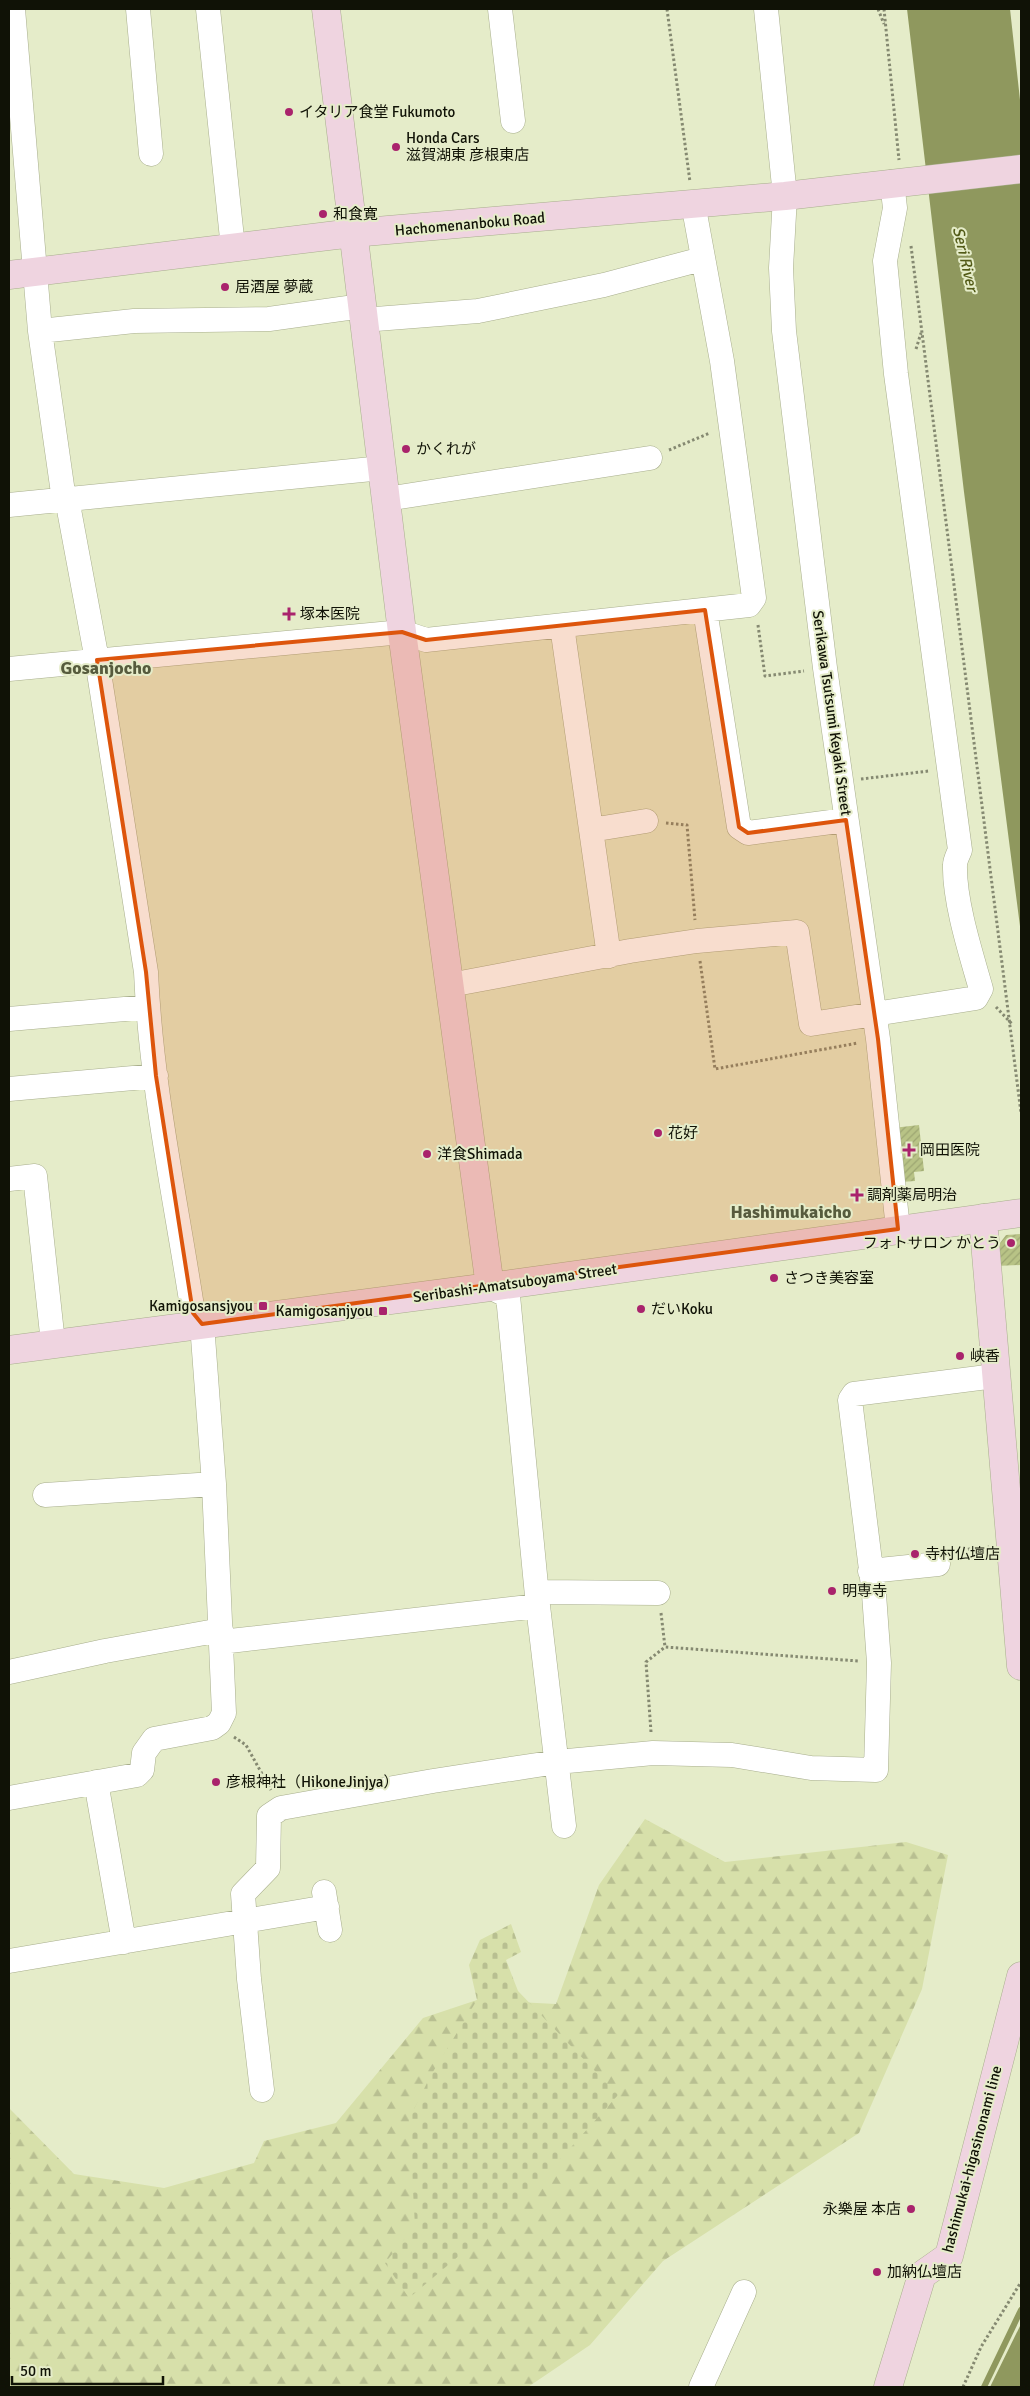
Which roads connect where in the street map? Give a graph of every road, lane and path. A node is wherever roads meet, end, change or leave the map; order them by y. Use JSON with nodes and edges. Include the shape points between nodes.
{"nodes":[{"id":1,"x":13,"y":9,"type":"edge"},
{"id":2,"x":138,"y":9,"type":"edge"},
{"id":3,"x":208,"y":9,"type":"edge"},
{"id":4,"x":326,"y":9,"type":"edge"},
{"id":5,"x":500,"y":9,"type":"edge"},
{"id":6,"x":667,"y":9,"type":"edge"},
{"id":7,"x":766,"y":9,"type":"edge"},
{"id":8,"x":878,"y":9,"type":"edge"},
{"id":9,"x":884,"y":9,"type":"edge"},
{"id":10,"x":886,"y":29,"type":"junction"},
{"id":11,"x":513,"y":121,"type":"dead end"},
{"id":12,"x":151,"y":154,"type":"dead end"},
{"id":13,"x":1021,"y":169,"type":"edge"},
{"id":14,"x":901,"y":176,"type":"junction"},
{"id":15,"x":785,"y":196,"type":"junction"},
{"id":16,"x":693,"y":203,"type":"junction"},
{"id":17,"x":353,"y":233,"type":"junction"},
{"id":18,"x":910,"y":238,"type":"dead end"},
{"id":19,"x":233,"y":248,"type":"junction"},
{"id":20,"x":702,"y":259,"type":"junction"},
{"id":21,"x":36,"y":272,"type":"junction"},
{"id":22,"x":9,"y":275,"type":"edge"},
{"id":23,"x":363,"y":313,"type":"junction"},
{"id":24,"x":40,"y":332,"type":"junction"},
{"id":25,"x":730,"y":424,"type":"junction"},
{"id":26,"x":650,"y":458,"type":"joint"},
{"id":27,"x":382,"y":468,"type":"junction"},
{"id":28,"x":66,"y":499,"type":"junction"},
{"id":29,"x":386,"y":499,"type":"junction"},
{"id":30,"x":9,"y":505,"type":"edge"},
{"id":31,"x":751,"y":601,"type":"junction"},
{"id":32,"x":705,"y":610,"type":"junction"},
{"id":33,"x":562,"y":626,"type":"junction"},
{"id":34,"x":402,"y":632,"type":"junction"},
{"id":35,"x":97,"y":660,"type":"junction"},
{"id":36,"x":826,"y":668,"type":"junction"},
{"id":37,"x":9,"y":669,"type":"edge"},
{"id":38,"x":948,"y":769,"type":"junction"},
{"id":39,"x":841,"y":782,"type":"junction"},
{"id":40,"x":846,"y":820,"type":"junction"},
{"id":41,"x":646,"y":821,"type":"joint"},
{"id":42,"x":592,"y":830,"type":"junction"},
{"id":43,"x":697,"y":941,"type":"junction"},
{"id":44,"x":609,"y":956,"type":"junction"},
{"id":45,"x":450,"y":985,"type":"junction"},
{"id":46,"x":148,"y":1007,"type":"junction"},
{"id":47,"x":874,"y":1014,"type":"junction"},
{"id":48,"x":9,"y":1020,"type":"edge"},
{"id":49,"x":878,"y":1039,"type":"junction"},
{"id":50,"x":156,"y":1076,"type":"junction"},
{"id":51,"x":9,"y":1089,"type":"edge"},
{"id":52,"x":1021,"y":1113,"type":"edge"},
{"id":53,"x":9,"y":1179,"type":"edge"},
{"id":54,"x":1021,"y":1214,"type":"edge"},
{"id":55,"x":983,"y":1218,"type":"junction"},
{"id":56,"x":898,"y":1229,"type":"junction"},
{"id":57,"x":490,"y":1287,"type":"junction"},
{"id":58,"x":202,"y":1324,"type":"junction"},
{"id":59,"x":53,"y":1343,"type":"junction"},
{"id":60,"x":9,"y":1350,"type":"edge"},
{"id":61,"x":995,"y":1376,"type":"junction"},
{"id":62,"x":214,"y":1484,"type":"junction"},
{"id":63,"x":45,"y":1495,"type":"dead end"},
{"id":64,"x":993,"y":1546,"type":"dead end"},
{"id":65,"x":938,"y":1564,"type":"joint"},
{"id":66,"x":870,"y":1571,"type":"junction"},
{"id":67,"x":658,"y":1593,"type":"joint"},
{"id":68,"x":537,"y":1599,"type":"junction"},
{"id":69,"x":221,"y":1636,"type":"junction"},
{"id":70,"x":665,"y":1647,"type":"junction"},
{"id":71,"x":879,"y":1663,"type":"junction"},
{"id":72,"x":1021,"y":1666,"type":"edge"},
{"id":73,"x":9,"y":1672,"type":"edge"},
{"id":74,"x":228,"y":1732,"type":"dead end"},
{"id":75,"x":653,"y":1754,"type":"junction"},
{"id":76,"x":557,"y":1762,"type":"junction"},
{"id":77,"x":96,"y":1782,"type":"junction"},
{"id":78,"x":9,"y":1798,"type":"edge"},
{"id":79,"x":281,"y":1808,"type":"junction"},
{"id":80,"x":564,"y":1826,"type":"dead end"},
{"id":81,"x":245,"y":1920,"type":"junction"},
{"id":82,"x":330,"y":1930,"type":"dead end"},
{"id":83,"x":124,"y":1942,"type":"junction"},
{"id":84,"x":9,"y":1961,"type":"edge"},
{"id":85,"x":1021,"y":1976,"type":"edge"},
{"id":86,"x":262,"y":2090,"type":"dead end"},
{"id":87,"x":1021,"y":2282,"type":"edge"},
{"id":88,"x":744,"y":2292,"type":"dead end"},
{"id":89,"x":700,"y":2387,"type":"edge"},
{"id":90,"x":888,"y":2387,"type":"edge"},
{"id":91,"x":963,"y":2387,"type":"edge"}],
"edges":[{"from":1,"to":21,"type":"street"},
{"from":2,"to":12,"type":"street"},
{"from":3,"to":19,"type":"street"},
{"from":4,"to":17,"type":"street"},
{"from":5,"to":11,"type":"street"},
{"from":6,"to":16,"type":"path"},
{"from":7,"to":15,"type":"street","name":"Serikawa Tsutsumi Keyaki Street"},
{"from":8,"to":10,"type":"path"},
{"from":9,"to":10,"type":"path"},
{"from":10,"to":14,"type":"path"},
{"from":13,"to":14,"type":"street","name":"Hachomenanboku Road"},
{"from":14,"to":15,"type":"street","name":"Hachomenanboku Road"},
{"from":14,"to":38,"type":"street","via":[[885,261]]},
{"from":15,"to":16,"type":"street","name":"Hachomenanboku Road"},
{"from":15,"to":36,"type":"street","name":"Serikawa Tsutsumi Keyaki Street","via":[[781,268],[784,331]]},
{"from":16,"to":17,"type":"street","name":"Hachomenanboku Road"},
{"from":16,"to":20,"type":"street"},
{"from":17,"to":19,"type":"street","name":"Hachomenanboku Road"},
{"from":17,"to":23,"type":"street"},
{"from":18,"to":52,"type":"path"},
{"from":19,"to":21,"type":"street","name":"Hachomenanboku Road"},
{"from":20,"to":23,"type":"street","via":[[604,285],[478,311]]},
{"from":20,"to":25,"type":"street","via":[[715,319]]},
{"from":21,"to":22,"type":"street","name":"Hachomenanboku Road"},
{"from":21,"to":24,"type":"street"},
{"from":23,"to":24,"type":"street","via":[[134,321]]},
{"from":23,"to":27,"type":"street"},
{"from":24,"to":28,"type":"street"},
{"from":25,"to":26,"type":"path"},
{"from":25,"to":31,"type":"street","via":[[754,598]]},
{"from":26,"to":29,"type":"street"},
{"from":27,"to":28,"type":"street"},
{"from":27,"to":29,"type":"street"},
{"from":28,"to":30,"type":"street"},
{"from":28,"to":35,"type":"street"},
{"from":29,"to":34,"type":"street"},
{"from":31,"to":32,"type":"street","via":[[749,605]]},
{"from":31,"to":36,"type":"path","via":[[755,605],[765,676]]},
{"from":32,"to":33,"type":"street"},
{"from":32,"to":40,"type":"street","via":[[739,828],[748,833]]},
{"from":33,"to":34,"type":"street","via":[[426,640]]},
{"from":33,"to":42,"type":"street"},
{"from":34,"to":35,"type":"street"},
{"from":34,"to":45,"type":"street"},
{"from":35,"to":37,"type":"street"},
{"from":35,"to":46,"type":"street","via":[[146,972]]},
{"from":36,"to":39,"type":"street","name":"Serikawa Tsutsumi Keyaki Street"},
{"from":38,"to":39,"type":"path"},
{"from":38,"to":47,"type":"street","via":[[960,850],[955,863],[959,900],[981,989],[976,998]]},
{"from":39,"to":40,"type":"street","name":"Serikawa Tsutsumi Keyaki Street"},
{"from":40,"to":47,"type":"street","name":"Serikawa Tsutsumi Keyaki Street"},
{"from":41,"to":42,"type":"street"},
{"from":41,"to":43,"type":"path","via":[[687,825]]},
{"from":42,"to":44,"type":"street"},
{"from":43,"to":44,"type":"street"},
{"from":43,"to":47,"type":"street","via":[[797,932],[811,1024]]},
{"from":43,"to":49,"type":"path","via":[[715,1069]]},
{"from":44,"to":45,"type":"street"},
{"from":45,"to":57,"type":"street"},
{"from":46,"to":48,"type":"street"},
{"from":46,"to":50,"type":"street"},
{"from":47,"to":49,"type":"street","name":"Serikawa Tsutsumi Keyaki Street"},
{"from":49,"to":56,"type":"street","name":"Serikawa Tsutsumi Keyaki Street"},
{"from":50,"to":51,"type":"street"},
{"from":50,"to":58,"type":"street","via":[[193,1313]]},
{"from":53,"to":59,"type":"street","via":[[35,1176]]},
{"from":54,"to":55,"type":"street","name":"Seribashi-Amatsuboyama Street"},
{"from":55,"to":56,"type":"street","name":"Seribashi-Amatsuboyama Street"},
{"from":55,"to":61,"type":"street"},
{"from":56,"to":57,"type":"street","name":"Seribashi-Amatsuboyama Street"},
{"from":57,"to":58,"type":"street","name":"Seribashi-Amatsuboyama Street"},
{"from":57,"to":68,"type":"street","via":[[508,1296]]},
{"from":58,"to":59,"type":"street","name":"Seribashi-Amatsuboyama Street"},
{"from":58,"to":62,"type":"street"},
{"from":59,"to":60,"type":"street","name":"Seribashi-Amatsuboyama Street"},
{"from":61,"to":66,"type":"street","via":[[854,1394],[850,1400]]},
{"from":61,"to":72,"type":"street"},
{"from":62,"to":63,"type":"street"},
{"from":62,"to":69,"type":"street"},
{"from":64,"to":65,"type":"path","via":[[939,1553]]},
{"from":65,"to":66,"type":"street"},
{"from":66,"to":71,"type":"street"},
{"from":67,"to":68,"type":"street"},
{"from":67,"to":70,"type":"path"},
{"from":68,"to":69,"type":"street"},
{"from":68,"to":76,"type":"street"},
{"from":69,"to":73,"type":"street","via":[[105,1651]]},
{"from":69,"to":77,"type":"street","via":[[224,1713],[219,1723],[212,1728],[154,1739],[144,1753],[142,1770],[137,1775]]},
{"from":70,"to":71,"type":"path"},
{"from":70,"to":75,"type":"path","via":[[646,1662]]},
{"from":71,"to":75,"type":"street","via":[[876,1770],[811,1768],[732,1755]]},
{"from":74,"to":79,"type":"path","via":[[246,1744]]},
{"from":75,"to":76,"type":"street"},
{"from":76,"to":79,"type":"street"},
{"from":76,"to":80,"type":"street"},
{"from":77,"to":78,"type":"street"},
{"from":77,"to":83,"type":"street"},
{"from":79,"to":81,"type":"street","via":[[269,1816],[268,1868],[243,1894]]},
{"from":81,"to":82,"type":"street","via":[[325,1899]]},
{"from":81,"to":83,"type":"street"},
{"from":81,"to":86,"type":"street"},
{"from":83,"to":84,"type":"street"},
{"from":85,"to":90,"type":"street","name":"hashimukai-higasinonami line","via":[[949,2256],[922,2275]]},
{"from":87,"to":91,"type":"path","via":[[981,2347]]},
{"from":88,"to":89,"type":"street"}]}
